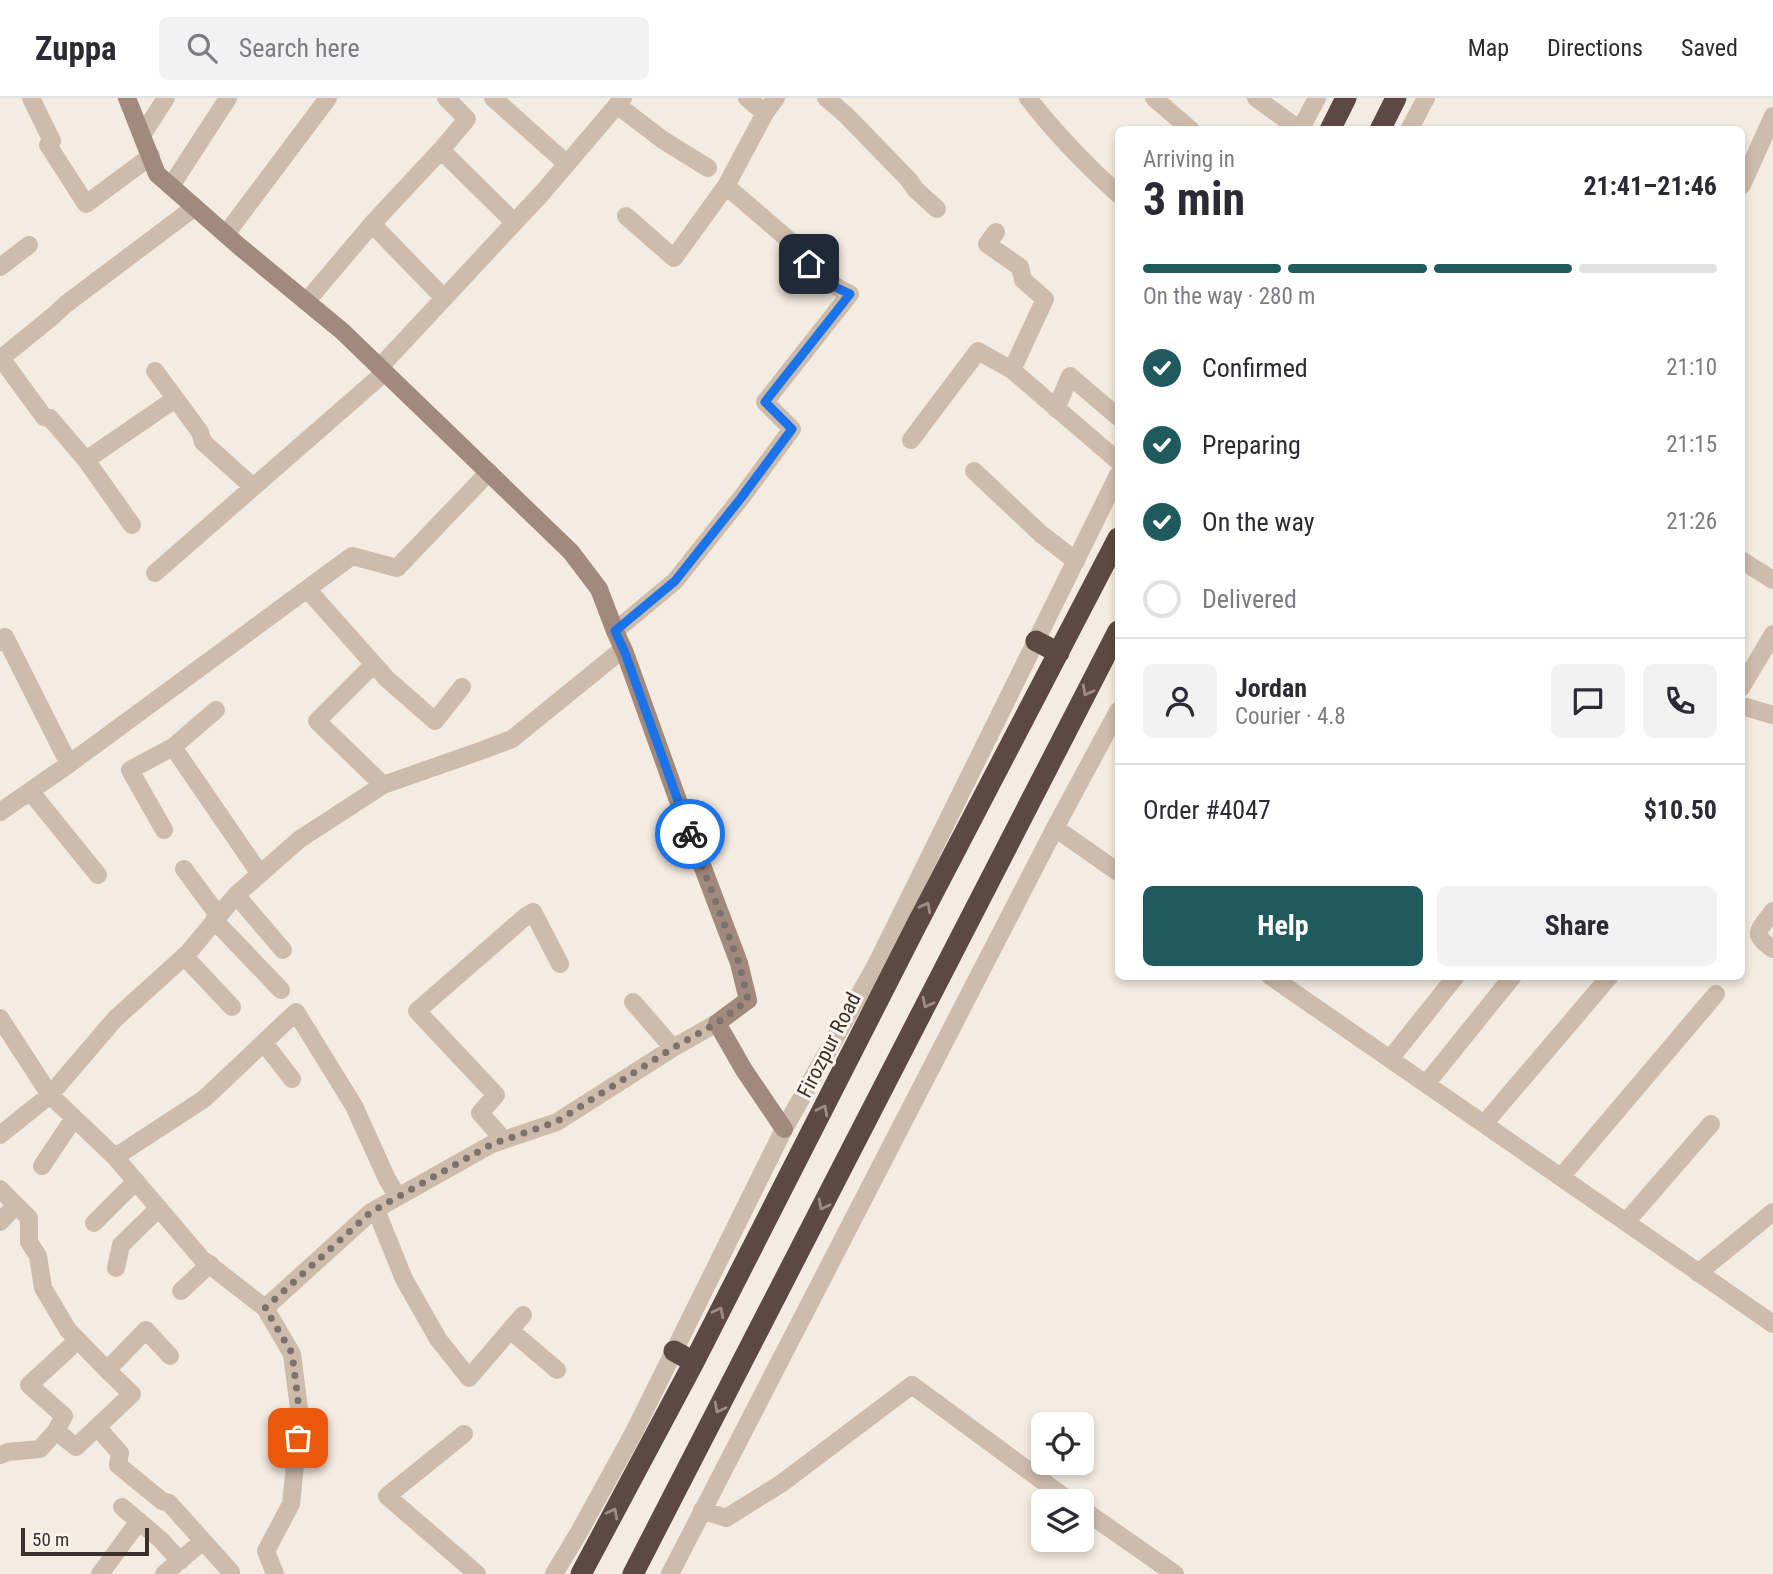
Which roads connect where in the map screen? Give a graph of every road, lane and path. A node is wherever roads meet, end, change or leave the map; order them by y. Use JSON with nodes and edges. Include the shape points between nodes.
{"nodes":[{"id":1,"x":31,"y":98,"type":"edge"},
{"id":2,"x":127,"y":98,"type":"edge"},
{"id":3,"x":166,"y":98,"type":"edge"},
{"id":4,"x":228,"y":98,"type":"edge"},
{"id":5,"x":328,"y":98,"type":"edge"},
{"id":6,"x":446,"y":98,"type":"edge"},
{"id":7,"x":493,"y":98,"type":"edge"},
{"id":8,"x":747,"y":98,"type":"edge"},
{"id":9,"x":826,"y":98,"type":"edge"},
{"id":10,"x":1028,"y":98,"type":"edge"},
{"id":11,"x":1154,"y":98,"type":"edge"},
{"id":12,"x":1256,"y":98,"type":"edge"},
{"id":13,"x":1317,"y":98,"type":"edge"},
{"id":14,"x":1346,"y":98,"type":"edge"},
{"id":15,"x":1396,"y":98,"type":"edge"},
{"id":16,"x":1426,"y":98,"type":"edge"},
{"id":17,"x":620,"y":101,"type":"edge"},
{"id":18,"x":771,"y":105,"type":"edge"},
{"id":19,"x":1773,"y":116,"type":"edge"},
{"id":20,"x":1186,"y":126,"type":"edge"},
{"id":21,"x":1294,"y":126,"type":"edge"},
{"id":22,"x":1302,"y":126,"type":"edge"},
{"id":23,"x":1332,"y":126,"type":"edge"},
{"id":24,"x":1382,"y":126,"type":"edge"},
{"id":25,"x":1411,"y":126,"type":"edge"},
{"id":26,"x":142,"y":135,"type":"junction"},
{"id":27,"x":441,"y":150,"type":"junction"},
{"id":28,"x":151,"y":156,"type":"junction"},
{"id":29,"x":566,"y":164,"type":"junction"},
{"id":30,"x":708,"y":168,"type":"dead end"},
{"id":31,"x":1745,"y":178,"type":"edge"},
{"id":32,"x":171,"y":186,"type":"junction"},
{"id":33,"x":726,"y":186,"type":"junction"},
{"id":34,"x":1115,"y":191,"type":"edge"},
{"id":35,"x":195,"y":207,"type":"junction"},
{"id":36,"x":937,"y":209,"type":"dead end"},
{"id":37,"x":626,"y":216,"type":"dead end"},
{"id":38,"x":514,"y":222,"type":"junction"},
{"id":39,"x":372,"y":224,"type":"junction"},
{"id":40,"x":996,"y":232,"type":"dead end"},
{"id":41,"x":226,"y":234,"type":"junction"},
{"id":42,"x":29,"y":245,"type":"dead end"},
{"id":43,"x":0,"y":267,"type":"edge"},
{"id":44,"x":444,"y":298,"type":"junction"},
{"id":45,"x":306,"y":302,"type":"junction"},
{"id":46,"x":1,"y":358,"type":"edge"},
{"id":47,"x":382,"y":370,"type":"junction"},
{"id":48,"x":1012,"y":370,"type":"junction"},
{"id":49,"x":155,"y":371,"type":"dead end"},
{"id":50,"x":175,"y":398,"type":"junction"},
{"id":51,"x":1056,"y":409,"type":"junction"},
{"id":52,"x":1115,"y":414,"type":"edge"},
{"id":53,"x":911,"y":440,"type":"dead end"},
{"id":54,"x":1115,"y":458,"type":"edge"},
{"id":55,"x":86,"y":460,"type":"junction"},
{"id":56,"x":974,"y":471,"type":"dead end"},
{"id":57,"x":489,"y":472,"type":"junction"},
{"id":58,"x":1115,"y":481,"type":"edge"},
{"id":59,"x":253,"y":487,"type":"junction"},
{"id":60,"x":132,"y":525,"type":"dead end"},
{"id":61,"x":1115,"y":544,"type":"edge"},
{"id":62,"x":1076,"y":561,"type":"junction"},
{"id":63,"x":1745,"y":562,"type":"edge"},
{"id":64,"x":155,"y":573,"type":"dead end"},
{"id":65,"x":1773,"y":580,"type":"edge"},
{"id":66,"x":307,"y":589,"type":"junction"},
{"id":67,"x":615,"y":631,"type":"junction"},
{"id":68,"x":1773,"y":634,"type":"edge"},
{"id":69,"x":2,"y":636,"type":"edge"},
{"id":70,"x":1115,"y":637,"type":"edge"},
{"id":71,"x":1036,"y":641,"type":"junction"},
{"id":72,"x":624,"y":649,"type":"junction"},
{"id":73,"x":1059,"y":653,"type":"junction"},
{"id":74,"x":374,"y":664,"type":"junction"},
{"id":75,"x":1745,"y":681,"type":"edge"},
{"id":76,"x":462,"y":687,"type":"dead end"},
{"id":77,"x":1745,"y":706,"type":"edge"},
{"id":78,"x":216,"y":710,"type":"dead end"},
{"id":79,"x":1773,"y":715,"type":"edge"},
{"id":80,"x":1112,"y":741,"type":"edge"},
{"id":81,"x":173,"y":747,"type":"junction"},
{"id":82,"x":69,"y":764,"type":"junction"},
{"id":83,"x":383,"y":785,"type":"junction"},
{"id":84,"x":30,"y":790,"type":"junction"},
{"id":85,"x":0,"y":811,"type":"edge"},
{"id":86,"x":1055,"y":828,"type":"junction"},
{"id":87,"x":164,"y":830,"type":"dead end"},
{"id":88,"x":184,"y":869,"type":"dead end"},
{"id":89,"x":1115,"y":870,"type":"edge"},
{"id":90,"x":260,"y":874,"type":"junction"},
{"id":91,"x":98,"y":875,"type":"dead end"},
{"id":92,"x":236,"y":895,"type":"junction"},
{"id":93,"x":1773,"y":911,"type":"edge"},
{"id":94,"x":216,"y":918,"type":"junction"},
{"id":95,"x":1773,"y":948,"type":"edge"},
{"id":96,"x":284,"y":950,"type":"dead end"},
{"id":97,"x":184,"y":957,"type":"junction"},
{"id":98,"x":560,"y":964,"type":"dead end"},
{"id":99,"x":1276,"y":980,"type":"edge"},
{"id":100,"x":1453,"y":980,"type":"edge"},
{"id":101,"x":1510,"y":980,"type":"edge"},
{"id":102,"x":1607,"y":980,"type":"edge"},
{"id":103,"x":281,"y":990,"type":"dead end"},
{"id":104,"x":1716,"y":995,"type":"dead end"},
{"id":105,"x":633,"y":1002,"type":"dead end"},
{"id":106,"x":232,"y":1007,"type":"dead end"},
{"id":107,"x":0,"y":1018,"type":"edge"},
{"id":108,"x":717,"y":1023,"type":"junction"},
{"id":109,"x":264,"y":1043,"type":"junction"},
{"id":110,"x":673,"y":1048,"type":"junction"},
{"id":111,"x":1390,"y":1059,"type":"junction"},
{"id":112,"x":292,"y":1079,"type":"dead end"},
{"id":113,"x":1426,"y":1084,"type":"junction"},
{"id":114,"x":50,"y":1095,"type":"junction"},
{"id":115,"x":74,"y":1118,"type":"junction"},
{"id":116,"x":1484,"y":1124,"type":"junction"},
{"id":117,"x":1711,"y":1124,"type":"dead end"},
{"id":118,"x":784,"y":1129,"type":"junction"},
{"id":119,"x":0,"y":1135,"type":"edge"},
{"id":120,"x":504,"y":1140,"type":"junction"},
{"id":121,"x":115,"y":1157,"type":"junction"},
{"id":122,"x":42,"y":1166,"type":"dead end"},
{"id":123,"x":1561,"y":1177,"type":"junction"},
{"id":124,"x":136,"y":1181,"type":"junction"},
{"id":125,"x":0,"y":1189,"type":"edge"},
{"id":126,"x":398,"y":1197,"type":"junction"},
{"id":127,"x":16,"y":1205,"type":"junction"},
{"id":128,"x":159,"y":1208,"type":"junction"},
{"id":129,"x":376,"y":1210,"type":"junction"},
{"id":130,"x":1773,"y":1212,"type":"edge"},
{"id":131,"x":0,"y":1222,"type":"edge"},
{"id":132,"x":1626,"y":1222,"type":"junction"},
{"id":133,"x":94,"y":1223,"type":"dead end"},
{"id":134,"x":210,"y":1264,"type":"junction"},
{"id":135,"x":116,"y":1268,"type":"dead end"},
{"id":136,"x":1698,"y":1273,"type":"junction"},
{"id":137,"x":181,"y":1291,"type":"dead end"},
{"id":138,"x":265,"y":1308,"type":"junction"},
{"id":139,"x":523,"y":1315,"type":"dead end"},
{"id":140,"x":1773,"y":1324,"type":"edge"},
{"id":141,"x":509,"y":1330,"type":"junction"},
{"id":142,"x":78,"y":1340,"type":"junction"},
{"id":143,"x":674,"y":1351,"type":"junction"},
{"id":144,"x":170,"y":1356,"type":"dead end"},
{"id":145,"x":694,"y":1362,"type":"junction"},
{"id":146,"x":107,"y":1370,"type":"junction"},
{"id":147,"x":557,"y":1370,"type":"dead end"},
{"id":148,"x":97,"y":1427,"type":"junction"},
{"id":149,"x":56,"y":1431,"type":"junction"},
{"id":150,"x":464,"y":1434,"type":"dead end"},
{"id":151,"x":0,"y":1455,"type":"edge"},
{"id":152,"x":1053,"y":1489,"type":"edge"},
{"id":153,"x":122,"y":1507,"type":"dead end"},
{"id":154,"x":702,"y":1510,"type":"junction"},
{"id":155,"x":1094,"y":1517,"type":"edge"},
{"id":156,"x":139,"y":1521,"type":"junction"},
{"id":157,"x":203,"y":1541,"type":"junction"},
{"id":158,"x":180,"y":1561,"type":"junction"},
{"id":159,"x":231,"y":1572,"type":"dead end"},
{"id":160,"x":100,"y":1574,"type":"edge"},
{"id":161,"x":164,"y":1574,"type":"edge"},
{"id":162,"x":275,"y":1574,"type":"edge"},
{"id":163,"x":477,"y":1574,"type":"edge"},
{"id":164,"x":554,"y":1574,"type":"edge"},
{"id":165,"x":581,"y":1574,"type":"edge"},
{"id":166,"x":633,"y":1574,"type":"edge"},
{"id":167,"x":670,"y":1574,"type":"edge"},
{"id":168,"x":1175,"y":1574,"type":"edge"}],
"edges":[{"from":1,"to":28,"type":"street","via":[[52,141],[48,145],[86,204]]},
{"from":2,"to":26,"type":"street"},
{"from":3,"to":26,"type":"street"},
{"from":4,"to":32,"type":"street"},
{"from":5,"to":41,"type":"street"},
{"from":6,"to":27,"type":"street","via":[[467,119]]},
{"from":7,"to":29,"type":"street"},
{"from":8,"to":18,"type":"street"},
{"from":9,"to":36,"type":"street"},
{"from":10,"to":34,"type":"street","via":[[1074,153]]},
{"from":11,"to":20,"type":"street"},
{"from":12,"to":21,"type":"street"},
{"from":13,"to":22,"type":"street"},
{"from":14,"to":23,"type":"highway"},
{"from":15,"to":24,"type":"highway"},
{"from":16,"to":25,"type":"street"},
{"from":17,"to":29,"type":"street"},
{"from":17,"to":30,"type":"street","via":[[663,140]]},
{"from":18,"to":33,"type":"street"},
{"from":19,"to":31,"type":"street"},
{"from":26,"to":28,"type":"street"},
{"from":27,"to":38,"type":"street"},
{"from":27,"to":39,"type":"street"},
{"from":28,"to":32,"type":"street","via":[[157,173]]},
{"from":29,"to":38,"type":"street"},
{"from":32,"to":35,"type":"street"},
{"from":33,"to":37,"type":"street","via":[[674,258]]},
{"from":33,"to":67,"type":"street","via":[[796,246],[833,286],[850,294],[765,402],[792,429],[675,581]]},
{"from":35,"to":41,"type":"street"},
{"from":35,"to":46,"type":"street"},
{"from":38,"to":44,"type":"street"},
{"from":39,"to":44,"type":"street"},
{"from":39,"to":45,"type":"street"},
{"from":40,"to":48,"type":"street","via":[[988,244],[1020,267],[1023,280],[1045,299]]},
{"from":41,"to":45,"type":"street"},
{"from":42,"to":43,"type":"street"},
{"from":44,"to":47,"type":"street"},
{"from":45,"to":47,"type":"street"},
{"from":46,"to":55,"type":"street","via":[[44,417],[50,418]]},
{"from":47,"to":57,"type":"street"},
{"from":47,"to":59,"type":"street"},
{"from":48,"to":51,"type":"street"},
{"from":48,"to":53,"type":"street","via":[[978,351]]},
{"from":49,"to":50,"type":"street"},
{"from":50,"to":55,"type":"street"},
{"from":50,"to":59,"type":"street","via":[[203,442]]},
{"from":51,"to":52,"type":"street","via":[[1070,376]]},
{"from":51,"to":54,"type":"street"},
{"from":55,"to":60,"type":"street"},
{"from":56,"to":62,"type":"street"},
{"from":57,"to":66,"type":"street","via":[[397,568],[352,556]]},
{"from":57,"to":67,"type":"street","via":[[570,552],[599,589]]},
{"from":58,"to":62,"type":"street"},
{"from":59,"to":64,"type":"street"},
{"from":61,"to":73,"type":"highway","name":"Firozpur Road"},
{"from":62,"to":71,"type":"street"},
{"from":63,"to":65,"type":"street"},
{"from":66,"to":74,"type":"street"},
{"from":66,"to":82,"type":"street"},
{"from":67,"to":72,"type":"street"},
{"from":68,"to":75,"type":"street"},
{"from":69,"to":82,"type":"street"},
{"from":70,"to":166,"type":"highway","one_way":true},
{"from":71,"to":73,"type":"highway"},
{"from":71,"to":118,"type":"street","via":[[876,965]]},
{"from":72,"to":83,"type":"street","via":[[512,739]]},
{"from":72,"to":108,"type":"street","via":[[739,963],[748,1000]]},
{"from":145,"to":73,"type":"highway","name":"Firozpur Road","one_way":true},
{"from":74,"to":76,"type":"street","via":[[435,721]]},
{"from":74,"to":83,"type":"street","via":[[317,720]]},
{"from":77,"to":79,"type":"street"},
{"from":78,"to":81,"type":"street"},
{"from":80,"to":86,"type":"street"},
{"from":81,"to":87,"type":"street","via":[[130,771]]},
{"from":81,"to":90,"type":"street"},
{"from":82,"to":84,"type":"street"},
{"from":83,"to":90,"type":"street","via":[[300,839]]},
{"from":84,"to":85,"type":"street"},
{"from":84,"to":91,"type":"street"},
{"from":86,"to":89,"type":"street"},
{"from":86,"to":154,"type":"street"},
{"from":88,"to":94,"type":"street"},
{"from":90,"to":92,"type":"street"},
{"from":92,"to":94,"type":"street"},
{"from":92,"to":96,"type":"street"},
{"from":93,"to":95,"type":"street","via":[[1758,936]]},
{"from":94,"to":97,"type":"street"},
{"from":94,"to":103,"type":"street"},
{"from":97,"to":106,"type":"street"},
{"from":97,"to":114,"type":"street","via":[[115,1019]]},
{"from":98,"to":120,"type":"street","via":[[533,912],[417,1011],[496,1095],[480,1113]]},
{"from":99,"to":111,"type":"street"},
{"from":100,"to":111,"type":"street"},
{"from":101,"to":113,"type":"street"},
{"from":102,"to":116,"type":"street"},
{"from":104,"to":123,"type":"street"},
{"from":105,"to":110,"type":"street"},
{"from":107,"to":114,"type":"street"},
{"from":108,"to":110,"type":"street"},
{"from":108,"to":118,"type":"street"},
{"from":109,"to":112,"type":"street"},
{"from":109,"to":121,"type":"street","via":[[204,1099]]},
{"from":109,"to":126,"type":"street","via":[[296,1012],[354,1106]]},
{"from":110,"to":120,"type":"street","via":[[556,1122]]},
{"from":111,"to":113,"type":"street"},
{"from":113,"to":116,"type":"street"},
{"from":114,"to":115,"type":"street"},
{"from":114,"to":119,"type":"street"},
{"from":115,"to":121,"type":"street"},
{"from":115,"to":122,"type":"street"},
{"from":116,"to":123,"type":"street"},
{"from":117,"to":132,"type":"street"},
{"from":118,"to":143,"type":"street"},
{"from":120,"to":126,"type":"street"},
{"from":121,"to":124,"type":"street"},
{"from":123,"to":132,"type":"street"},
{"from":124,"to":128,"type":"street"},
{"from":124,"to":133,"type":"street"},
{"from":125,"to":127,"type":"street"},
{"from":126,"to":129,"type":"street"},
{"from":127,"to":131,"type":"street"},
{"from":127,"to":142,"type":"street","via":[[29,1218],[29,1242],[38,1256],[43,1288]]},
{"from":128,"to":134,"type":"street"},
{"from":128,"to":135,"type":"street","via":[[121,1245]]},
{"from":129,"to":138,"type":"street"},
{"from":129,"to":141,"type":"street","via":[[404,1279],[438,1339],[470,1378]]},
{"from":130,"to":136,"type":"street"},
{"from":132,"to":136,"type":"street"},
{"from":134,"to":137,"type":"street"},
{"from":134,"to":138,"type":"street"},
{"from":136,"to":140,"type":"street"},
{"from":138,"to":162,"type":"street","via":[[292,1353],[300,1416],[291,1504],[266,1551]]},
{"from":139,"to":141,"type":"street"},
{"from":141,"to":147,"type":"street"},
{"from":142,"to":146,"type":"street"},
{"from":142,"to":149,"type":"street","via":[[29,1385],[64,1416]]},
{"from":143,"to":145,"type":"highway"},
{"from":143,"to":164,"type":"street"},
{"from":144,"to":146,"type":"street","via":[[146,1330]]},
{"from":165,"to":145,"type":"highway","name":"Firozpur Road","one_way":true},
{"from":146,"to":148,"type":"street","via":[[132,1394]]},
{"from":148,"to":149,"type":"street","via":[[76,1447]]},
{"from":148,"to":157,"type":"street","via":[[120,1453],[118,1465],[169,1503]]},
{"from":149,"to":151,"type":"street","via":[[40,1449]]},
{"from":150,"to":163,"type":"street","via":[[387,1496]]},
{"from":152,"to":154,"type":"street","via":[[912,1385],[782,1483],[726,1518]]},
{"from":153,"to":156,"type":"street"},
{"from":154,"to":167,"type":"street"},
{"from":155,"to":168,"type":"street"},
{"from":156,"to":158,"type":"street"},
{"from":156,"to":160,"type":"street"},
{"from":157,"to":158,"type":"street"},
{"from":157,"to":159,"type":"street"},
{"from":158,"to":161,"type":"street"}]}
